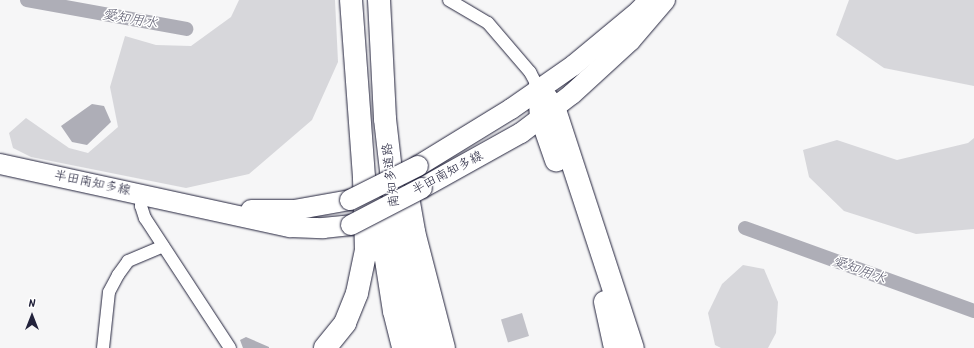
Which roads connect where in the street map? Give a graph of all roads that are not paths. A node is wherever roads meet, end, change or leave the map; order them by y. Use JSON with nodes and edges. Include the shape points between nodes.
{"nodes":[{"id":1,"x":351,"y":0,"type":"edge"},
{"id":2,"x":362,"y":0,"type":"edge"},
{"id":3,"x":379,"y":0,"type":"edge"},
{"id":4,"x":448,"y":0,"type":"edge"},
{"id":5,"x":649,"y":0,"type":"edge"},
{"id":6,"x":665,"y":0,"type":"edge"},
{"id":7,"x":539,"y":90,"type":"junction"},
{"id":8,"x":548,"y":112,"type":"junction"},
{"id":9,"x":385,"y":119,"type":"junction"},
{"id":10,"x":0,"y":164,"type":"edge"},
{"id":11,"x":142,"y":194,"type":"junction"},
{"id":12,"x":184,"y":202,"type":"junction"},
{"id":13,"x":163,"y":246,"type":"junction"},
{"id":14,"x":103,"y":348,"type":"edge"},
{"id":15,"x":230,"y":348,"type":"edge"},
{"id":16,"x":326,"y":348,"type":"edge"},
{"id":17,"x":403,"y":348,"type":"edge"},
{"id":18,"x":423,"y":348,"type":"edge"},
{"id":19,"x":444,"y":348,"type":"edge"},
{"id":20,"x":615,"y":348,"type":"edge"},
{"id":21,"x":633,"y":348,"type":"edge"}],
"edges":[{"from":1,"to":16,"type":"highway","via":[[364,177],[366,250],[357,293],[345,323]]},
{"from":2,"to":17,"type":"highway","name":"南知多道路","via":[[380,227]]},
{"from":3,"to":9,"type":"highway","name":"南知多道路"},
{"from":4,"to":7,"type":"street","via":[[488,23],[530,72]]},
{"from":5,"to":7,"type":"main road","name":"半田南知多線","via":[[574,65]]},
{"from":6,"to":8,"type":"main road","name":"半田南知多線","via":[[630,41]]},
{"from":7,"to":8,"type":"highway"},
{"from":7,"to":12,"type":"main road","name":"半田南知多線","bridge":true,"via":[[418,166],[350,200],[324,207],[256,211]]},
{"from":8,"to":12,"type":"main road","name":"半田南知多線","bridge":true,"via":[[521,133],[351,225],[323,228],[290,227]]},
{"from":8,"to":20,"type":"highway","via":[[602,289]]},
{"from":8,"to":21,"type":"highway"},
{"from":9,"to":18,"type":"highway","name":"南知多道路","via":[[399,240]]},
{"from":9,"to":19,"type":"highway","via":[[398,134],[414,232]]},
{"from":10,"to":11,"type":"main road","name":"半田南知多線"},
{"from":11,"to":12,"type":"main road","name":"半田南知多線"},
{"from":11,"to":13,"type":"street","via":[[141,206],[145,218]]},
{"from":13,"to":14,"type":"street","via":[[128,261],[118,275],[109,292]]},
{"from":13,"to":15,"type":"street"}]}
